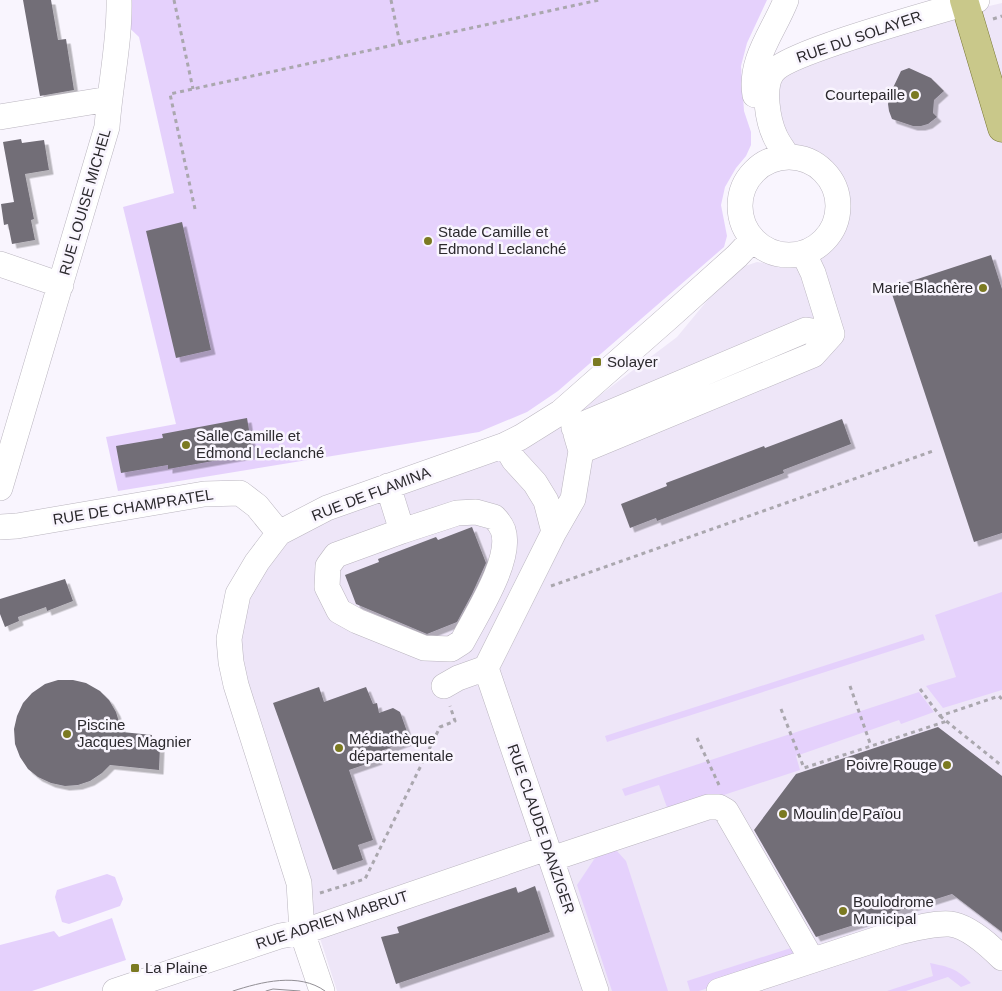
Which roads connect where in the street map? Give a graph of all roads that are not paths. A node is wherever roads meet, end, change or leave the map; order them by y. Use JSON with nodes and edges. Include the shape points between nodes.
{"nodes":[{"id":1,"x":120,"y":0,"type":"edge"},
{"id":2,"x":969,"y":1,"type":"edge"},
{"id":3,"x":785,"y":3,"type":"edge"},
{"id":4,"x":798,"y":57,"type":"junction"},
{"id":5,"x":109,"y":99,"type":"junction"},
{"id":6,"x":0,"y":117,"type":"edge"},
{"id":7,"x":1002,"y":128,"type":"edge"},
{"id":8,"x":787,"y":156,"type":"junction"},
{"id":9,"x":760,"y":166,"type":"junction"},
{"id":10,"x":752,"y":240,"type":"junction"},
{"id":11,"x":804,"y":254,"type":"junction"},
{"id":12,"x":0,"y":264,"type":"edge"},
{"id":13,"x":61,"y":285,"type":"junction"},
{"id":14,"x":572,"y":430,"type":"junction"},
{"id":15,"x":505,"y":445,"type":"junction"},
{"id":16,"x":388,"y":486,"type":"junction"},
{"id":17,"x":0,"y":488,"type":"edge"},
{"id":18,"x":0,"y":527,"type":"edge"},
{"id":19,"x":402,"y":531,"type":"junction"},
{"id":20,"x":554,"y":532,"type":"junction"},
{"id":21,"x":280,"y":533,"type":"junction"},
{"id":22,"x":451,"y":649,"type":"junction"},
{"id":23,"x":486,"y":668,"type":"junction"},
{"id":24,"x":549,"y":854,"type":"junction"},
{"id":25,"x":302,"y":932,"type":"junction"},
{"id":26,"x":1002,"y":958,"type":"edge"},
{"id":27,"x":812,"y":960,"type":"junction"},
{"id":28,"x":116,"y":991,"type":"edge"},
{"id":29,"x":322,"y":991,"type":"edge"},
{"id":30,"x":596,"y":991,"type":"edge"},
{"id":31,"x":719,"y":991,"type":"edge"}],
"edges":[{"from":1,"to":5,"type":"street","name":"RUE LOUISE MICHEL"},
{"from":2,"to":4,"type":"street","name":"RUE DU SOLAYER"},
{"from":2,"to":7,"type":"main road"},
{"from":3,"to":4,"type":"street","via":[[780,40]]},
{"from":3,"to":9,"type":"street","via":[[768,34],[754,74],[754,92],[766,149]]},
{"from":4,"to":8,"type":"street","name":"RUE DU SOLAYER","via":[[772,73],[767,90],[767,110],[774,136]]},
{"from":5,"to":6,"type":"street"},
{"from":5,"to":13,"type":"street","name":"RUE LOUISE MICHEL","via":[[108,127]]},
{"from":8,"to":9,"type":"street","via":[[771,159]]},
{"from":8,"to":11,"type":"street","via":[[803,158],[817,165],[829,176],[837,192],[837,221],[818,246]]},
{"from":9,"to":10,"type":"street","via":[[744,185],[739,204],[742,223]]},
{"from":10,"to":11,"type":"street","via":[[767,251],[785,256]]},
{"from":10,"to":14,"type":"street","name":"RUE DE FLAMINA","via":[[683,305]]},
{"from":11,"to":14,"type":"street","via":[[832,334],[813,355]]},
{"from":12,"to":13,"type":"street","name":"RUE LOUISE MICHEL"},
{"from":13,"to":17,"type":"street","name":"RUE LOUISE MICHEL"},
{"from":14,"to":15,"type":"street","name":"RUE DE FLAMINA"},
{"from":14,"to":20,"type":"street","via":[[573,499]]},
{"from":15,"to":16,"type":"street","name":"RUE DE FLAMINA"},
{"from":15,"to":20,"type":"street","via":[[546,501]]},
{"from":16,"to":19,"type":"street"},
{"from":16,"to":21,"type":"street","name":"RUE DE FLAMINA","via":[[327,508]]},
{"from":18,"to":21,"type":"street","name":"RUE DE CHAMPRATEL","via":[[204,494],[240,493],[257,506]]},
{"from":19,"to":22,"type":"street","via":[[457,514],[476,512],[494,516],[503,530],[504,551],[500,567],[462,642]]},
{"from":19,"to":22,"type":"street","via":[[336,555],[328,566],[327,586],[339,611],[424,648]]},
{"from":20,"to":23,"type":"street"},
{"from":21,"to":25,"type":"street","name":"RUE DE FLAMINA","via":[[238,594],[230,639],[231,662],[299,883]]},
{"from":22,"to":23,"type":"street","via":[[451,682]]},
{"from":23,"to":24,"type":"street","name":"RUE CLAUDE DANZIGER"},
{"from":24,"to":25,"type":"street","name":"RUE ADRIEN MABRUT"},
{"from":24,"to":27,"type":"street","name":"RUE ADRIEN MABRUT","via":[[708,807],[719,807],[726,811]]},
{"from":24,"to":30,"type":"street","name":"RUE CLAUDE DANZIGER"},
{"from":25,"to":28,"type":"street","name":"RUE ADRIEN MABRUT","via":[[280,936]]},
{"from":25,"to":29,"type":"street","name":"RUE DE FLAMINA"},
{"from":26,"to":27,"type":"street","via":[[971,932],[951,924],[899,932]]},
{"from":27,"to":31,"type":"street"}]}
